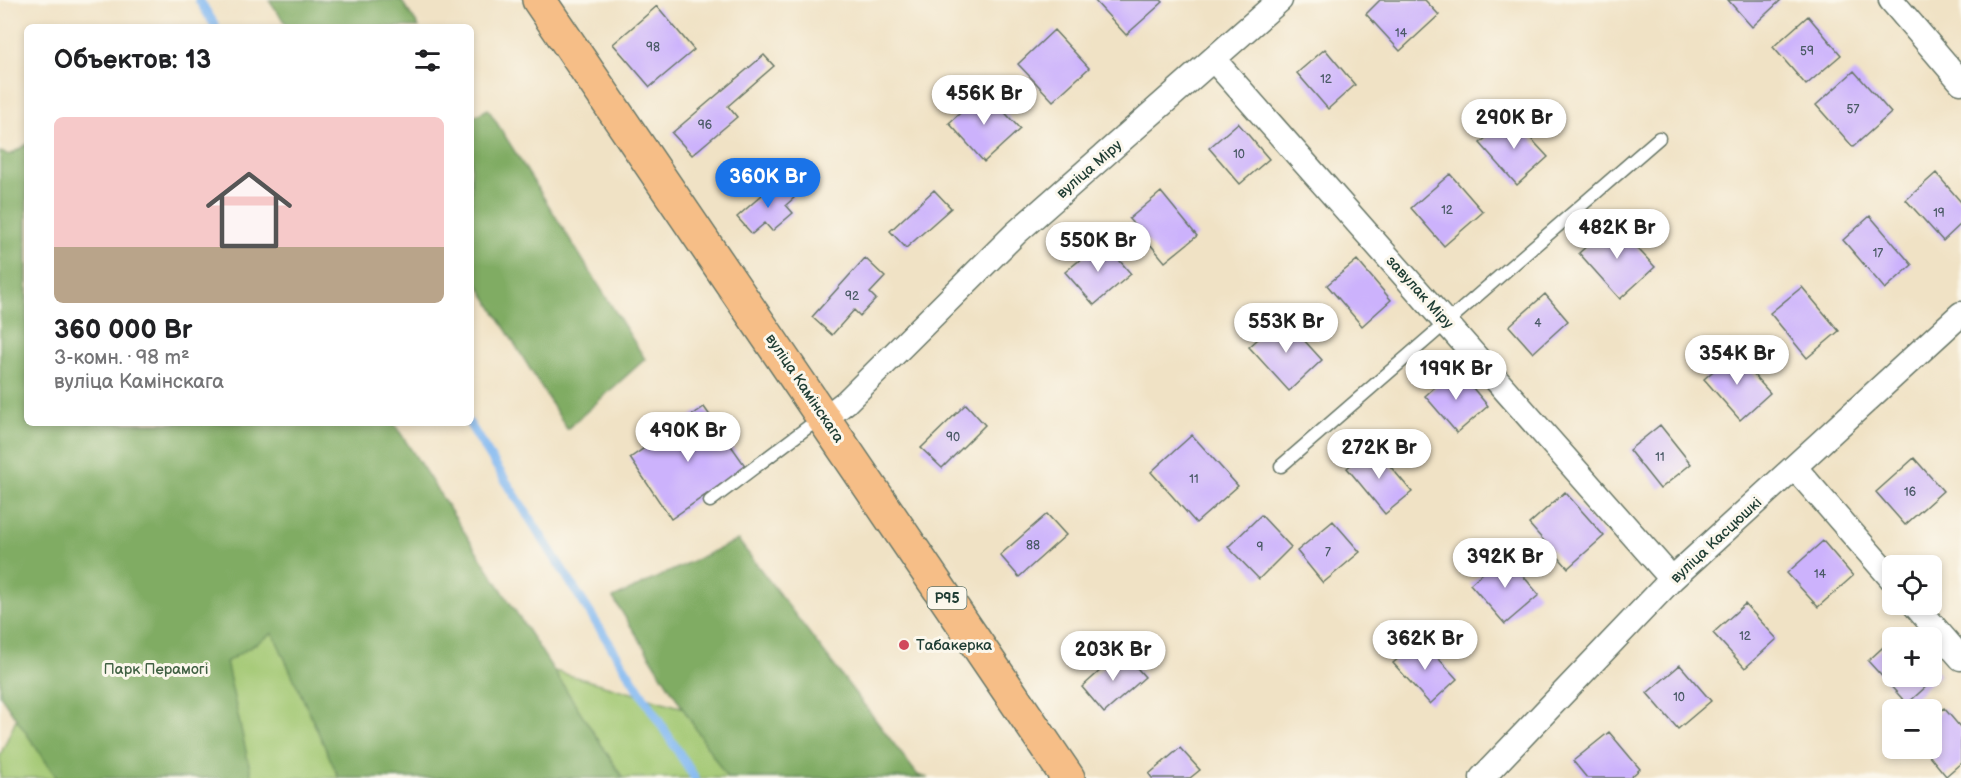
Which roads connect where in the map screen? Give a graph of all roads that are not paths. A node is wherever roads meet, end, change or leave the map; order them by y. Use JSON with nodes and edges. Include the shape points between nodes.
{"nodes":[{"id":1,"x":539,"y":0,"type":"edge"},
{"id":2,"x":1280,"y":0,"type":"edge"},
{"id":3,"x":1891,"y":0,"type":"edge"},
{"id":4,"x":1214,"y":60,"type":"junction"},
{"id":5,"x":1961,"y":82,"type":"edge"},
{"id":6,"x":1659,"y":138,"type":"dead end"},
{"id":7,"x":1961,"y":314,"type":"edge"},
{"id":8,"x":1447,"y":321,"type":"junction"},
{"id":9,"x":825,"y":418,"type":"junction"},
{"id":10,"x":1281,"y":466,"type":"dead end"},
{"id":11,"x":1795,"y":468,"type":"junction"},
{"id":12,"x":710,"y":501,"type":"dead end"},
{"id":13,"x":1882,"y":567,"type":"edge"},
{"id":14,"x":1672,"y":579,"type":"junction"},
{"id":15,"x":1924,"y":615,"type":"edge"},
{"id":16,"x":1961,"y":658,"type":"edge"},
{"id":17,"x":1068,"y":778,"type":"edge"},
{"id":18,"x":1482,"y":778,"type":"edge"}],
"edges":[{"from":1,"to":9,"type":"main road","name":"вуліца Камінскага","number":"Р95"},
{"from":2,"to":4,"type":"street","name":"вуліца Міру"},
{"from":3,"to":5,"type":"street"},
{"from":4,"to":8,"type":"street","name":"завулак Міру"},
{"from":4,"to":9,"type":"street","name":"вуліца Міру","via":[[1016,233],[846,402]]},
{"from":6,"to":8,"type":"lane"},
{"from":7,"to":11,"type":"street","name":"вуліца Касцюшкі"},
{"from":8,"to":10,"type":"lane"},
{"from":8,"to":14,"type":"street","name":"завулак Міру"},
{"from":9,"to":12,"type":"lane"},
{"from":9,"to":17,"type":"main road","name":"вуліца Камінскага","number":"Р95"},
{"from":11,"to":13,"type":"street"},
{"from":11,"to":14,"type":"street","name":"вуліца Касцюшкі"},
{"from":14,"to":18,"type":"street","name":"вуліца Касцюшкі"},
{"from":15,"to":16,"type":"street"}]}
